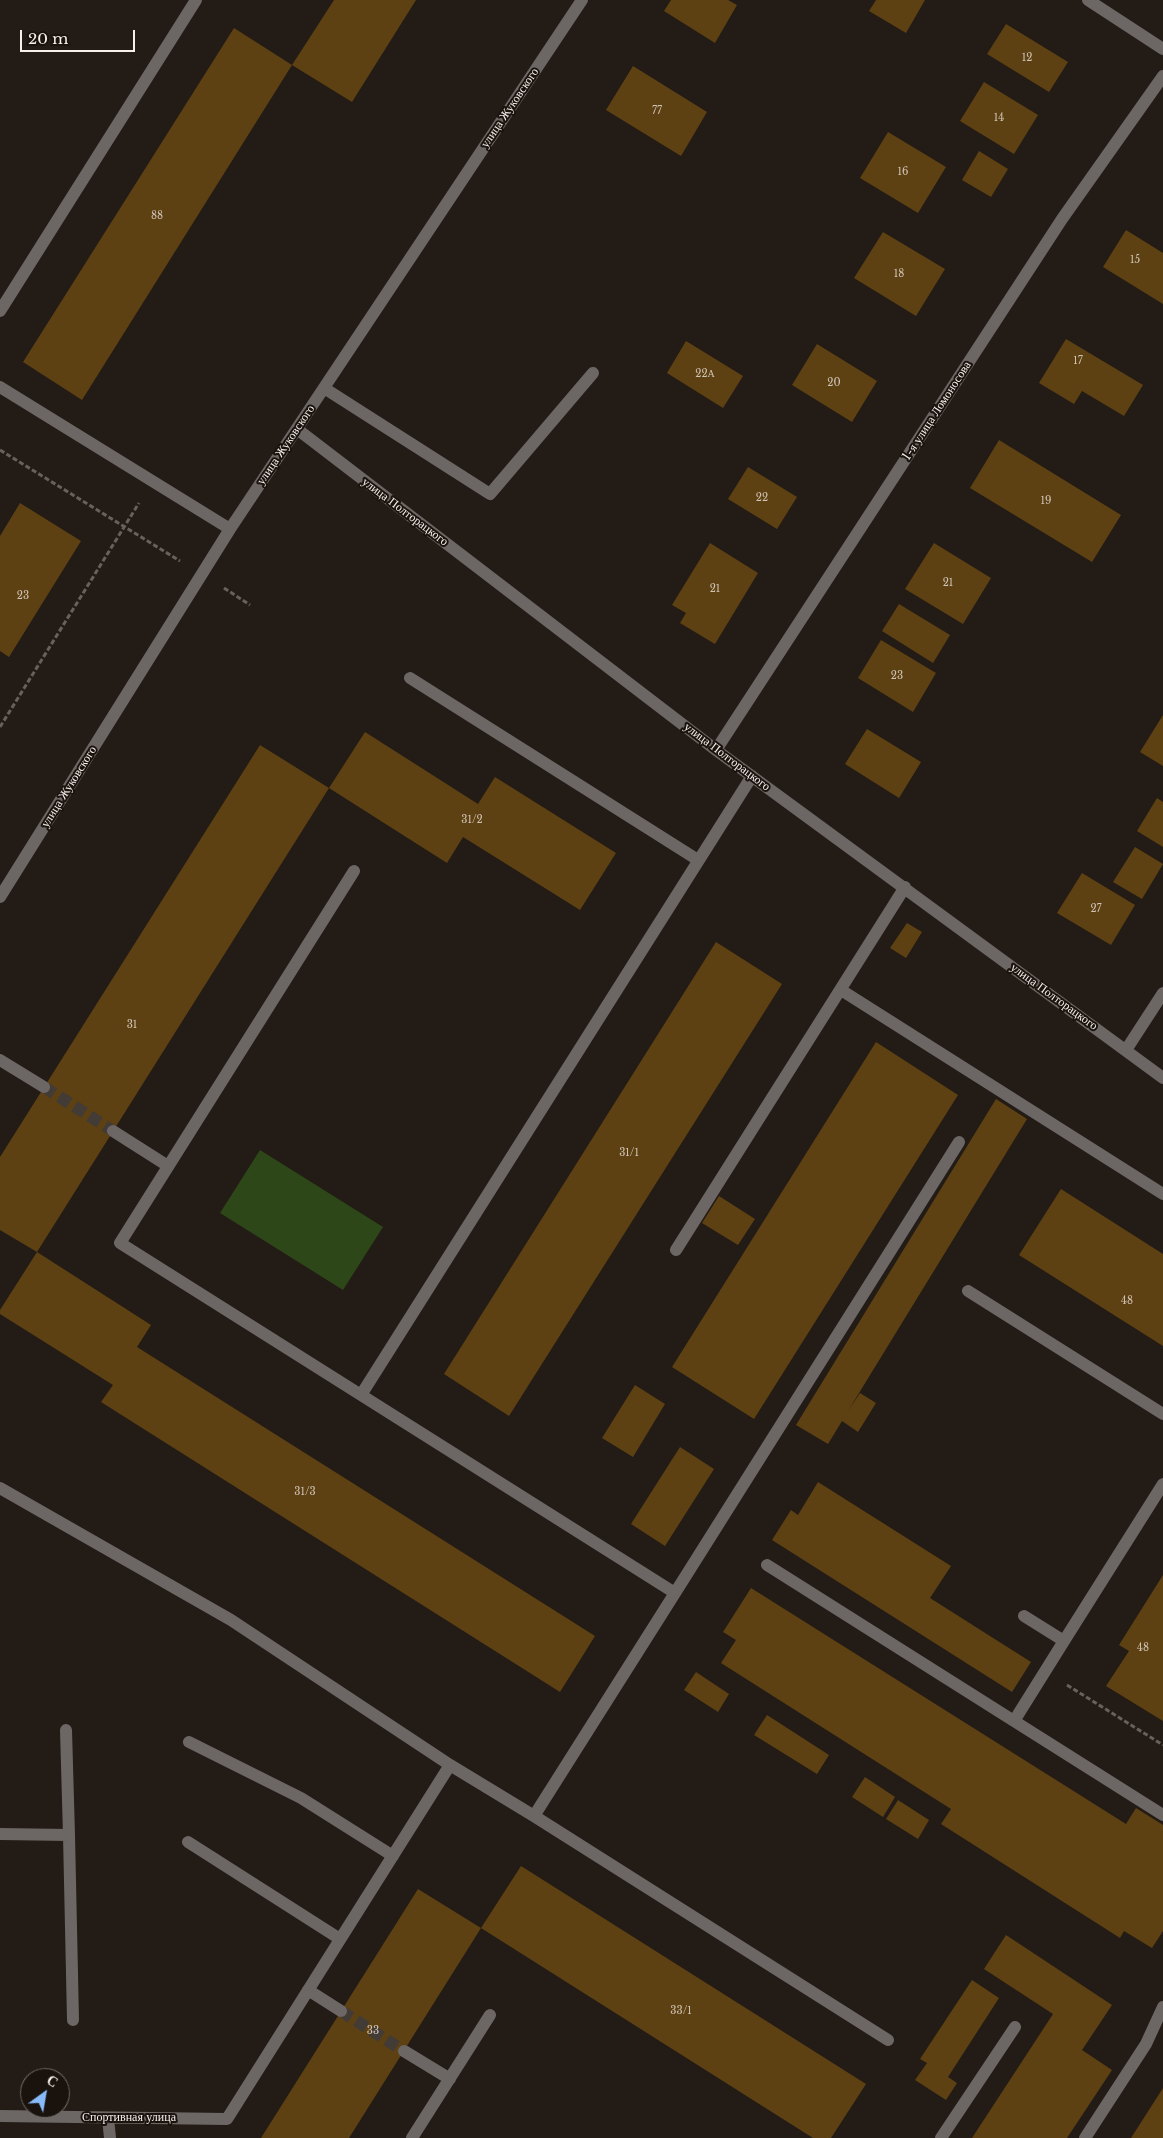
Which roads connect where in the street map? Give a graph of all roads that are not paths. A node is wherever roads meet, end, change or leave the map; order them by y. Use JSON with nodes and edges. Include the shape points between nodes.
{"nodes":[{"id":1,"x":196,"y":0,"type":"edge"},
{"id":2,"x":582,"y":0,"type":"edge"},
{"id":3,"x":1088,"y":0,"type":"edge"},
{"id":4,"x":1163,"y":49,"type":"edge"},
{"id":5,"x":1163,"y":76,"type":"edge"},
{"id":6,"x":0,"y":311,"type":"edge"},
{"id":7,"x":593,"y":373,"type":"dead end"},
{"id":8,"x":0,"y":387,"type":"edge"},
{"id":9,"x":324,"y":388,"type":"junction"},
{"id":10,"x":297,"y":429,"type":"junction"},
{"id":11,"x":230,"y":529,"type":"junction"},
{"id":12,"x":410,"y":678,"type":"dead end"},
{"id":13,"x":716,"y":750,"type":"junction"},
{"id":14,"x":752,"y":776,"type":"junction"},
{"id":15,"x":698,"y":860,"type":"junction"},
{"id":16,"x":354,"y":872,"type":"dead end"},
{"id":17,"x":906,"y":887,"type":"junction"},
{"id":18,"x":0,"y":897,"type":"edge"},
{"id":19,"x":841,"y":990,"type":"junction"},
{"id":20,"x":1163,"y":993,"type":"edge"},
{"id":21,"x":1126,"y":1050,"type":"junction"},
{"id":22,"x":0,"y":1060,"type":"edge"},
{"id":23,"x":1163,"y":1078,"type":"edge"},
{"id":24,"x":44,"y":1087,"type":"tunnel mouth"},
{"id":25,"x":113,"y":1131,"type":"tunnel mouth"},
{"id":26,"x":959,"y":1142,"type":"dead end"},
{"id":27,"x":168,"y":1166,"type":"junction"},
{"id":28,"x":1163,"y":1194,"type":"edge"},
{"id":29,"x":676,"y":1250,"type":"dead end"},
{"id":30,"x":968,"y":1291,"type":"dead end"},
{"id":31,"x":361,"y":1395,"type":"junction"},
{"id":32,"x":1163,"y":1414,"type":"edge"},
{"id":33,"x":1163,"y":1484,"type":"edge"},
{"id":34,"x":0,"y":1488,"type":"edge"},
{"id":35,"x":767,"y":1566,"type":"dead end"},
{"id":36,"x":674,"y":1593,"type":"junction"},
{"id":37,"x":1024,"y":1616,"type":"dead end"},
{"id":38,"x":1064,"y":1641,"type":"junction"},
{"id":39,"x":1014,"y":1721,"type":"junction"},
{"id":40,"x":66,"y":1730,"type":"dead end"},
{"id":41,"x":189,"y":1742,"type":"dead end"},
{"id":42,"x":450,"y":1765,"type":"junction"},
{"id":43,"x":1163,"y":1815,"type":"edge"},
{"id":44,"x":534,"y":1816,"type":"junction"},
{"id":45,"x":0,"y":1834,"type":"edge"},
{"id":46,"x":69,"y":1835,"type":"junction"},
{"id":47,"x":188,"y":1842,"type":"dead end"},
{"id":48,"x":393,"y":1856,"type":"junction"},
{"id":49,"x":340,"y":1939,"type":"junction"},
{"id":50,"x":308,"y":1990,"type":"junction"},
{"id":51,"x":1163,"y":2007,"type":"edge"},
{"id":52,"x":341,"y":2011,"type":"tunnel mouth"},
{"id":53,"x":490,"y":2014,"type":"dead end"},
{"id":54,"x":73,"y":2020,"type":"dead end"},
{"id":55,"x":1015,"y":2027,"type":"dead end"},
{"id":56,"x":888,"y":2040,"type":"dead end"},
{"id":57,"x":404,"y":2051,"type":"tunnel mouth"},
{"id":58,"x":450,"y":2079,"type":"junction"},
{"id":59,"x":0,"y":2116,"type":"edge"},
{"id":60,"x":108,"y":2118,"type":"junction"},
{"id":61,"x":110,"y":2138,"type":"edge"},
{"id":62,"x":412,"y":2138,"type":"edge"},
{"id":63,"x":941,"y":2138,"type":"edge"},
{"id":64,"x":1085,"y":2138,"type":"edge"}],
"edges":[{"from":1,"to":6,"type":"street"},
{"from":2,"to":9,"type":"street","name":"улица Жуковского"},
{"from":3,"to":4,"type":"street"},
{"from":5,"to":13,"type":"street","name":"1-я улица Ломоносова","via":[[1062,219]]},
{"from":7,"to":9,"type":"street","via":[[490,494]]},
{"from":8,"to":11,"type":"street"},
{"from":9,"to":10,"type":"street","name":"улица Жуковского"},
{"from":10,"to":11,"type":"street","name":"улица Жуковского"},
{"from":10,"to":13,"type":"street","name":"улица Полторацкого"},
{"from":11,"to":18,"type":"street","name":"улица Жуковского"},
{"from":12,"to":15,"type":"street"},
{"from":13,"to":14,"type":"street","name":"улица Полторацкого"},
{"from":14,"to":15,"type":"street"},
{"from":14,"to":17,"type":"street","name":"улица Полторацкого"},
{"from":15,"to":31,"type":"street"},
{"from":16,"to":27,"type":"street"},
{"from":17,"to":19,"type":"street"},
{"from":17,"to":21,"type":"street","name":"улица Полторацкого"},
{"from":19,"to":28,"type":"street"},
{"from":19,"to":29,"type":"street"},
{"from":20,"to":21,"type":"street"},
{"from":21,"to":23,"type":"street","name":"улица Полторацкого"},
{"from":22,"to":24,"type":"street"},
{"from":25,"to":27,"type":"street"},
{"from":26,"to":36,"type":"street"},
{"from":27,"to":31,"type":"street","via":[[120,1243]]},
{"from":30,"to":32,"type":"street"},
{"from":31,"to":36,"type":"street"},
{"from":33,"to":38,"type":"street"},
{"from":34,"to":42,"type":"street","via":[[231,1620]]},
{"from":35,"to":39,"type":"street"},
{"from":36,"to":44,"type":"street"},
{"from":37,"to":38,"type":"street"},
{"from":38,"to":39,"type":"street"},
{"from":39,"to":43,"type":"street"},
{"from":40,"to":46,"type":"street"},
{"from":41,"to":48,"type":"street","via":[[301,1798]]},
{"from":42,"to":44,"type":"street"},
{"from":42,"to":48,"type":"street"},
{"from":44,"to":56,"type":"street"},
{"from":45,"to":46,"type":"street"},
{"from":46,"to":54,"type":"street"},
{"from":47,"to":49,"type":"street"},
{"from":48,"to":49,"type":"street"},
{"from":49,"to":50,"type":"street"},
{"from":50,"to":52,"type":"street"},
{"from":50,"to":60,"type":"street","name":"Спортивная улица","via":[[227,2119]]},
{"from":51,"to":64,"type":"street","via":[[1146,2044]]},
{"from":53,"to":58,"type":"street"},
{"from":55,"to":63,"type":"street"},
{"from":57,"to":58,"type":"street"},
{"from":58,"to":62,"type":"street"},
{"from":59,"to":60,"type":"street","name":"Спортивная улица"},
{"from":60,"to":61,"type":"street"}]}
